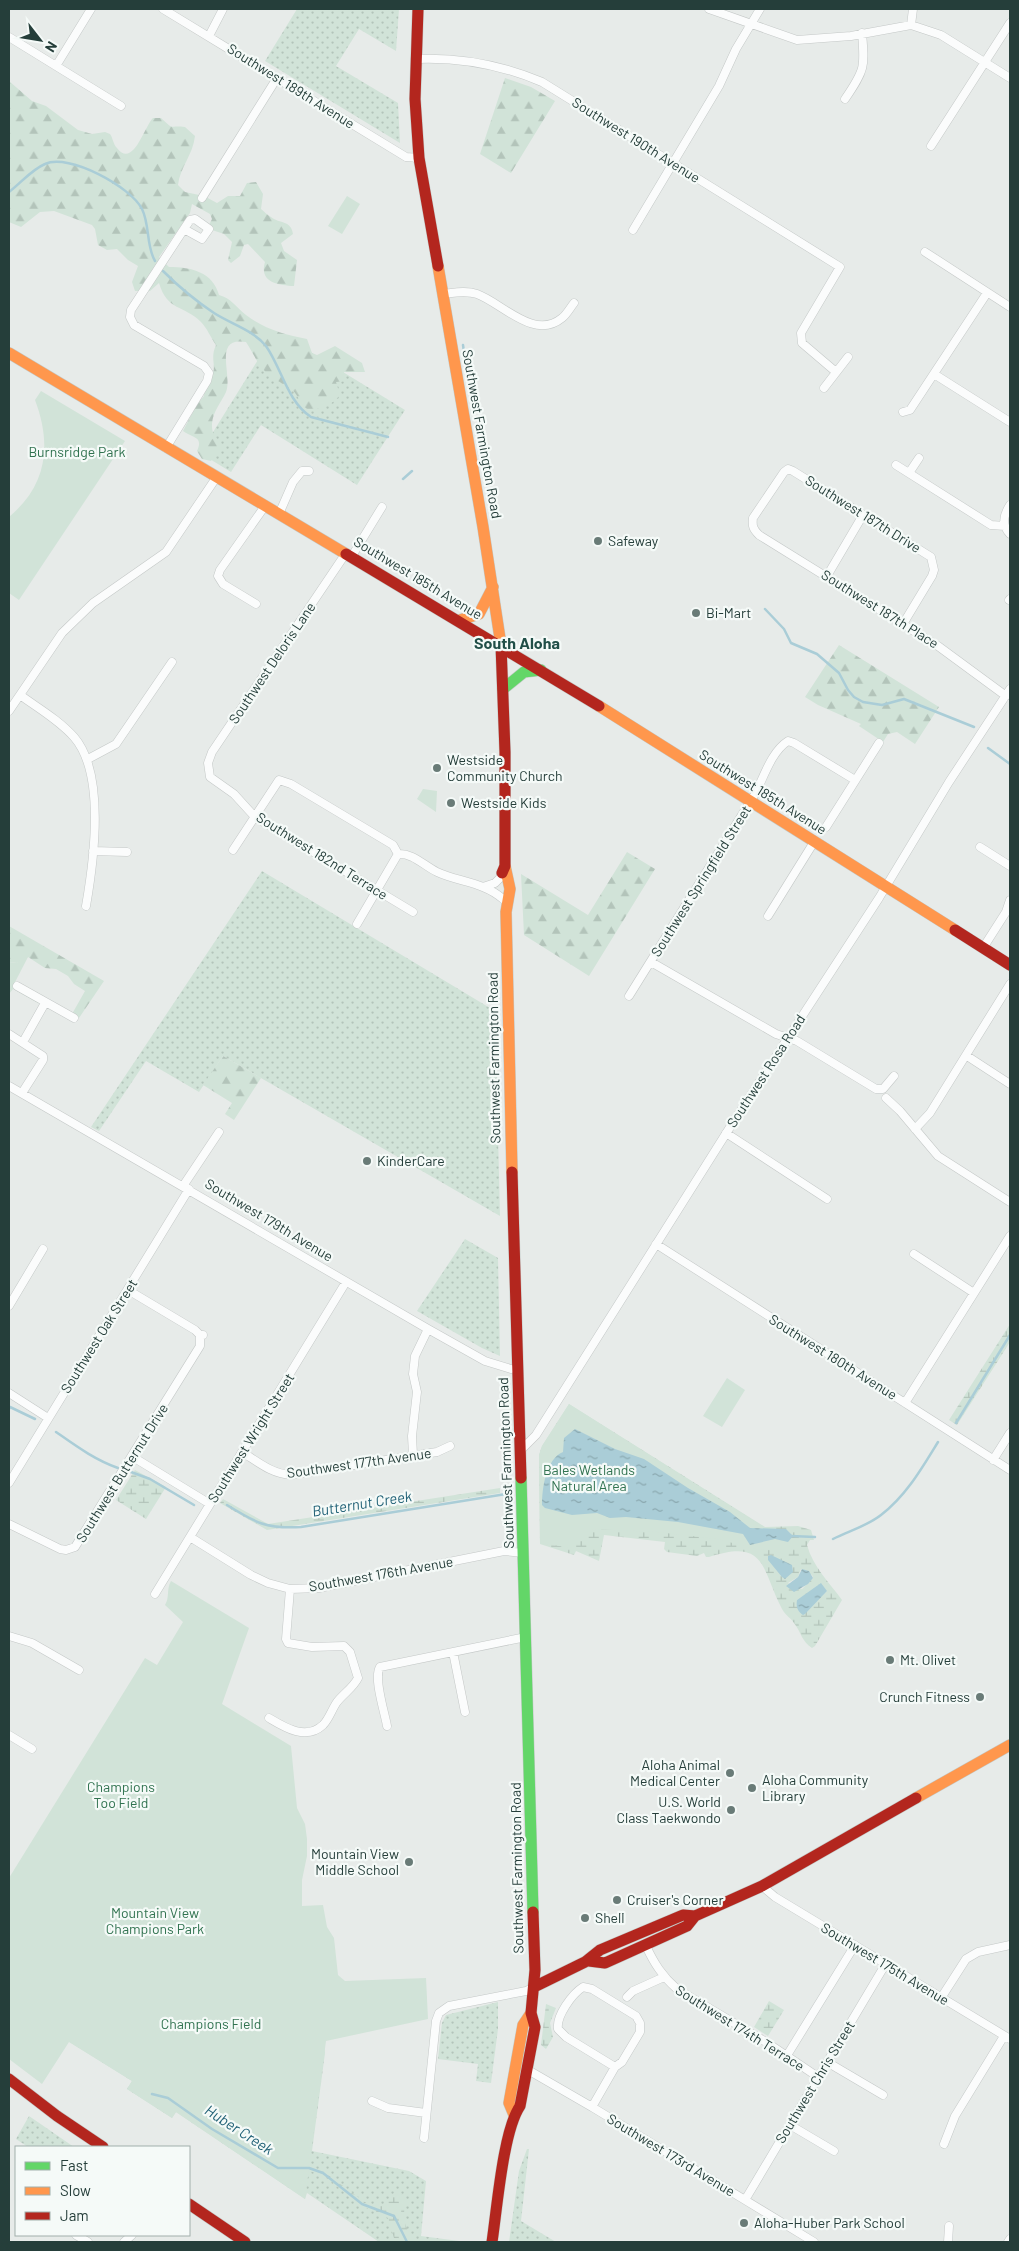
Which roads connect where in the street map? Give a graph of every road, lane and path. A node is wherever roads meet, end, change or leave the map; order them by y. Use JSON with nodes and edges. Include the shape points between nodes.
{"nodes":[{"id":1,"x":91,"y":9,"type":"edge"},
{"id":2,"x":163,"y":9,"type":"edge"},
{"id":3,"x":222,"y":9,"type":"edge"},
{"id":4,"x":418,"y":9,"type":"edge"},
{"id":5,"x":709,"y":9,"type":"edge"},
{"id":6,"x":760,"y":9,"type":"edge"},
{"id":7,"x":913,"y":9,"type":"edge"},
{"id":8,"x":1010,"y":23,"type":"edge"},
{"id":9,"x":751,"y":24,"type":"junction"},
{"id":10,"x":912,"y":25,"type":"junction"},
{"id":11,"x":862,"y":33,"type":"junction"},
{"id":12,"x":209,"y":36,"type":"junction"},
{"id":13,"x":9,"y":37,"type":"edge"},
{"id":14,"x":415,"y":59,"type":"junction"},
{"id":15,"x":986,"y":62,"type":"junction"},
{"id":16,"x":56,"y":66,"type":"junction"},
{"id":17,"x":277,"y":78,"type":"junction"},
{"id":18,"x":1010,"y":78,"type":"edge"},
{"id":19,"x":845,"y":99,"type":"dead end"},
{"id":20,"x":121,"y":106,"type":"dead end"},
{"id":21,"x":931,"y":146,"type":"dead end"},
{"id":22,"x":419,"y":158,"type":"junction"},
{"id":23,"x":673,"y":163,"type":"junction"},
{"id":24,"x":202,"y":198,"type":"dead end"},
{"id":25,"x":184,"y":229,"type":"dead end"},
{"id":26,"x":633,"y":230,"type":"dead end"},
{"id":27,"x":925,"y":252,"type":"dead end"},
{"id":28,"x":986,"y":293,"type":"junction"},
{"id":29,"x":442,"y":294,"type":"junction"},
{"id":30,"x":574,"y":303,"type":"dead end"},
{"id":31,"x":1010,"y":307,"type":"edge"},
{"id":32,"x":9,"y":353,"type":"edge"},
{"id":33,"x":848,"y":357,"type":"dead end"},
{"id":34,"x":836,"y":372,"type":"junction"},
{"id":35,"x":934,"y":374,"type":"junction"},
{"id":36,"x":824,"y":388,"type":"dead end"},
{"id":37,"x":903,"y":412,"type":"dead end"},
{"id":38,"x":1010,"y":422,"type":"edge"},
{"id":39,"x":166,"y":448,"type":"junction"},
{"id":40,"x":919,"y":458,"type":"dead end"},
{"id":41,"x":896,"y":465,"type":"dead end"},
{"id":42,"x":309,"y":471,"type":"dead end"},
{"id":43,"x":909,"y":473,"type":"junction"},
{"id":44,"x":216,"y":478,"type":"junction"},
{"id":45,"x":1010,"y":505,"type":"edge"},
{"id":46,"x":264,"y":506,"type":"junction"},
{"id":47,"x":382,"y":507,"type":"dead end"},
{"id":48,"x":279,"y":514,"type":"junction"},
{"id":49,"x":863,"y":515,"type":"junction"},
{"id":50,"x":752,"y":526,"type":"joint"},
{"id":51,"x":1005,"y":526,"type":"junction"},
{"id":52,"x":1010,"y":534,"type":"edge"},
{"id":53,"x":349,"y":554,"type":"junction"},
{"id":54,"x":826,"y":576,"type":"junction"},
{"id":55,"x":492,"y":587,"type":"junction"},
{"id":56,"x":256,"y":604,"type":"dead end"},
{"id":57,"x":460,"y":620,"type":"junction"},
{"id":58,"x":903,"y":624,"type":"junction"},
{"id":59,"x":501,"y":645,"type":"junction"},
{"id":60,"x":172,"y":662,"type":"dead end"},
{"id":61,"x":541,"y":670,"type":"junction"},
{"id":62,"x":503,"y":689,"type":"junction"},
{"id":63,"x":1008,"y":693,"type":"edge"},
{"id":64,"x":20,"y":694,"type":"junction"},
{"id":65,"x":9,"y":711,"type":"edge"},
{"id":66,"x":879,"y":742,"type":"dead end"},
{"id":67,"x":88,"y":759,"type":"junction"},
{"id":68,"x":210,"y":777,"type":"joint"},
{"id":69,"x":855,"y":780,"type":"junction"},
{"id":70,"x":750,"y":802,"type":"junction"},
{"id":71,"x":255,"y":817,"type":"junction"},
{"id":72,"x":826,"y":827,"type":"dead end"},
{"id":73,"x":814,"y":842,"type":"junction"},
{"id":74,"x":980,"y":847,"type":"dead end"},
{"id":75,"x":234,"y":850,"type":"dead end"},
{"id":76,"x":93,"y":851,"type":"junction"},
{"id":77,"x":127,"y":852,"type":"dead end"},
{"id":78,"x":398,"y":854,"type":"junction"},
{"id":79,"x":1010,"y":866,"type":"edge"},
{"id":80,"x":503,"y":871,"type":"junction"},
{"id":81,"x":886,"y":886,"type":"junction"},
{"id":82,"x":483,"y":887,"type":"junction"},
{"id":83,"x":377,"y":890,"type":"junction"},
{"id":84,"x":502,"y":899,"type":"junction"},
{"id":85,"x":1010,"y":900,"type":"edge"},
{"id":86,"x":86,"y":906,"type":"dead end"},
{"id":87,"x":413,"y":912,"type":"dead end"},
{"id":88,"x":506,"y":912,"type":"junction"},
{"id":89,"x":768,"y":916,"type":"dead end"},
{"id":90,"x":357,"y":924,"type":"dead end"},
{"id":91,"x":983,"y":948,"type":"junction"},
{"id":92,"x":650,"y":962,"type":"junction"},
{"id":93,"x":1010,"y":966,"type":"edge"},
{"id":94,"x":1010,"y":984,"type":"edge"},
{"id":95,"x":17,"y":986,"type":"dead end"},
{"id":96,"x":629,"y":996,"type":"dead end"},
{"id":97,"x":45,"y":1003,"type":"junction"},
{"id":98,"x":74,"y":1018,"type":"dead end"},
{"id":99,"x":9,"y":1034,"type":"edge"},
{"id":100,"x":787,"y":1038,"type":"junction"},
{"id":101,"x":23,"y":1042,"type":"junction"},
{"id":102,"x":967,"y":1056,"type":"junction"},
{"id":103,"x":894,"y":1076,"type":"dead end"},
{"id":104,"x":1010,"y":1084,"type":"edge"},
{"id":105,"x":9,"y":1086,"type":"edge"},
{"id":106,"x":22,"y":1093,"type":"junction"},
{"id":107,"x":886,"y":1098,"type":"dead end"},
{"id":108,"x":915,"y":1129,"type":"junction"},
{"id":109,"x":220,"y":1132,"type":"dead end"},
{"id":110,"x":726,"y":1133,"type":"junction"},
{"id":111,"x":186,"y":1187,"type":"junction"},
{"id":112,"x":827,"y":1199,"type":"dead end"},
{"id":113,"x":1010,"y":1202,"type":"edge"},
{"id":114,"x":1010,"y":1236,"type":"edge"},
{"id":115,"x":656,"y":1244,"type":"junction"},
{"id":116,"x":43,"y":1249,"type":"dead end"},
{"id":117,"x":914,"y":1254,"type":"dead end"},
{"id":118,"x":346,"y":1282,"type":"junction"},
{"id":119,"x":128,"y":1290,"type":"junction"},
{"id":120,"x":974,"y":1293,"type":"junction"},
{"id":121,"x":9,"y":1306,"type":"edge"},
{"id":122,"x":428,"y":1329,"type":"junction"},
{"id":123,"x":514,"y":1369,"type":"junction"},
{"id":124,"x":9,"y":1393,"type":"edge"},
{"id":125,"x":905,"y":1403,"type":"junction"},
{"id":126,"x":48,"y":1418,"type":"junction"},
{"id":127,"x":1010,"y":1433,"type":"edge"},
{"id":128,"x":450,"y":1446,"type":"dead end"},
{"id":129,"x":521,"y":1450,"type":"junction"},
{"id":130,"x":242,"y":1452,"type":"junction"},
{"id":131,"x":413,"y":1455,"type":"junction"},
{"id":132,"x":133,"y":1456,"type":"junction"},
{"id":133,"x":993,"y":1460,"type":"junction"},
{"id":134,"x":1010,"y":1470,"type":"edge"},
{"id":135,"x":9,"y":1483,"type":"edge"},
{"id":136,"x":210,"y":1504,"type":"junction"},
{"id":137,"x":9,"y":1524,"type":"edge"},
{"id":138,"x":190,"y":1537,"type":"junction"},
{"id":139,"x":524,"y":1553,"type":"junction"},
{"id":140,"x":290,"y":1589,"type":"junction"},
{"id":141,"x":155,"y":1594,"type":"dead end"},
{"id":142,"x":9,"y":1636,"type":"edge"},
{"id":143,"x":526,"y":1637,"type":"junction"},
{"id":144,"x":453,"y":1652,"type":"junction"},
{"id":145,"x":79,"y":1670,"type":"dead end"},
{"id":146,"x":465,"y":1712,"type":"dead end"},
{"id":147,"x":269,"y":1718,"type":"dead end"},
{"id":148,"x":387,"y":1726,"type":"dead end"},
{"id":149,"x":9,"y":1735,"type":"edge"},
{"id":150,"x":1010,"y":1744,"type":"edge"},
{"id":151,"x":32,"y":1749,"type":"dead end"},
{"id":152,"x":762,"y":1886,"type":"junction"},
{"id":153,"x":695,"y":1916,"type":"junction"},
{"id":154,"x":854,"y":1945,"type":"junction"},
{"id":155,"x":1010,"y":1945,"type":"edge"},
{"id":156,"x":646,"y":1946,"type":"junction"},
{"id":157,"x":590,"y":1961,"type":"junction"},
{"id":158,"x":885,"y":1964,"type":"junction"},
{"id":159,"x":664,"y":1977,"type":"junction"},
{"id":160,"x":534,"y":1987,"type":"junction"},
{"id":161,"x":627,"y":1997,"type":"dead end"},
{"id":162,"x":941,"y":1998,"type":"junction"},
{"id":163,"x":532,"y":2013,"type":"junction"},
{"id":164,"x":1007,"y":2037,"type":"edge"},
{"id":165,"x":786,"y":2057,"type":"junction"},
{"id":166,"x":827,"y":2062,"type":"junction"},
{"id":167,"x":615,"y":2067,"type":"junction"},
{"id":168,"x":528,"y":2070,"type":"junction"},
{"id":169,"x":818,"y":2077,"type":"junction"},
{"id":170,"x":9,"y":2079,"type":"edge"},
{"id":171,"x":882,"y":2095,"type":"dead end"},
{"id":172,"x":372,"y":2101,"type":"dead end"},
{"id":173,"x":592,"y":2107,"type":"junction"},
{"id":174,"x":426,"y":2113,"type":"junction"},
{"id":175,"x":514,"y":2115,"type":"junction"},
{"id":176,"x":790,"y":2125,"type":"junction"},
{"id":177,"x":424,"y":2138,"type":"dead end"},
{"id":178,"x":944,"y":2144,"type":"dead end"},
{"id":179,"x":102,"y":2146,"type":"edge"},
{"id":180,"x":834,"y":2151,"type":"dead end"},
{"id":181,"x":745,"y":2200,"type":"junction"},
{"id":182,"x":190,"y":2205,"type":"edge"},
{"id":183,"x":949,"y":2226,"type":"dead end"},
{"id":184,"x":491,"y":2239,"type":"edge"},
{"id":185,"x":245,"y":2242,"type":"edge"},
{"id":186,"x":814,"y":2242,"type":"edge"},
{"id":187,"x":948,"y":2242,"type":"edge"}],
"edges":[{"from":1,"to":16,"type":"street"},
{"from":2,"to":12,"type":"street","name":"Southwest 189th Avenue"},
{"from":3,"to":12,"type":"street"},
{"from":4,"to":14,"type":"main road","name":"Southwest Farmington Road"},
{"from":5,"to":9,"type":"street"},
{"from":6,"to":9,"type":"street"},
{"from":7,"to":10,"type":"street"},
{"from":8,"to":15,"type":"street"},
{"from":9,"to":11,"type":"street","via":[[797,40]]},
{"from":9,"to":23,"type":"street"},
{"from":10,"to":11,"type":"street"},
{"from":10,"to":15,"type":"street","via":[[942,35]]},
{"from":11,"to":19,"type":"street","via":[[864,64],[858,81]]},
{"from":12,"to":17,"type":"street","name":"Southwest 189th Avenue"},
{"from":13,"to":16,"type":"street"},
{"from":14,"to":22,"type":"main road","name":"Southwest Farmington Road"},
{"from":14,"to":23,"type":"street","name":"Southwest 190th Avenue","via":[[481,64],[524,75],[555,89]]},
{"from":15,"to":18,"type":"street"},
{"from":15,"to":21,"type":"street"},
{"from":16,"to":20,"type":"street"},
{"from":17,"to":22,"type":"street","name":"Southwest 189th Avenue","via":[[406,157]]},
{"from":17,"to":24,"type":"street"},
{"from":22,"to":29,"type":"main road","name":"Southwest Farmington Road"},
{"from":23,"to":26,"type":"street"},
{"from":23,"to":34,"type":"street","name":"Southwest 190th Avenue","via":[[840,267],[800,332],[802,343]]},
{"from":25,"to":39,"type":"street","via":[[131,310],[130,317],[134,326],[204,366],[209,373]]},
{"from":27,"to":28,"type":"street"},
{"from":28,"to":31,"type":"street"},
{"from":28,"to":35,"type":"street"},
{"from":29,"to":30,"type":"street","via":[[478,294],[538,325],[560,320]]},
{"from":29,"to":55,"type":"main road","name":"Southwest Farmington Road"},
{"from":32,"to":39,"type":"main road","name":"Southwest 185th Avenue"},
{"from":33,"to":34,"type":"street"},
{"from":34,"to":36,"type":"street"},
{"from":35,"to":37,"type":"street","via":[[910,410]]},
{"from":35,"to":38,"type":"street"},
{"from":39,"to":44,"type":"main road","name":"Southwest 185th Avenue"},
{"from":40,"to":43,"type":"street"},
{"from":41,"to":43,"type":"street"},
{"from":42,"to":48,"type":"street","via":[[302,471],[293,482]]},
{"from":43,"to":51,"type":"street","via":[[991,525]]},
{"from":44,"to":46,"type":"main road","name":"Southwest 185th Avenue"},
{"from":44,"to":64,"type":"street","via":[[166,552],[72,622],[52,645]]},
{"from":45,"to":51,"type":"street","via":[[1004,518]]},
{"from":46,"to":48,"type":"main road","name":"Southwest 185th Avenue"},
{"from":46,"to":56,"type":"street","via":[[218,576],[223,584]]},
{"from":47,"to":53,"type":"street","name":"Southwest Deloris Lane"},
{"from":48,"to":53,"type":"main road","name":"Southwest 185th Avenue"},
{"from":49,"to":50,"type":"street","name":"Southwest 187th Drive","via":[[788,469],[779,476],[753,518]]},
{"from":49,"to":54,"type":"street"},
{"from":49,"to":58,"type":"street","name":"Southwest 187th Drive","via":[[926,553],[934,564],[932,576]]},
{"from":50,"to":54,"type":"street","name":"Southwest 187th Place","via":[[759,535]]},
{"from":51,"to":52,"type":"street"},
{"from":53,"to":57,"type":"main road","name":"Southwest 185th Avenue"},
{"from":53,"to":68,"type":"street","name":"Southwest Deloris Lane","via":[[212,752],[208,763]]},
{"from":54,"to":58,"type":"street","name":"Southwest 187th Place"},
{"from":55,"to":57,"type":"main road","via":[[481,611]]},
{"from":55,"to":59,"type":"main road","name":"Southwest Farmington Road"},
{"from":57,"to":59,"type":"main road","name":"Southwest 185th Avenue"},
{"from":58,"to":63,"type":"street","name":"Southwest 187th Place"},
{"from":59,"to":61,"type":"main road","name":"Southwest 185th Avenue"},
{"from":59,"to":62,"type":"main road","name":"Southwest Farmington Road"},
{"from":60,"to":67,"type":"street","via":[[116,744]]},
{"from":61,"to":62,"type":"main road","via":[[524,672]]},
{"from":61,"to":70,"type":"main road","name":"Southwest 185th Avenue"},
{"from":62,"to":80,"type":"main road","name":"Southwest Farmington Road"},
{"from":63,"to":81,"type":"street","name":"Southwest Rosa Road"},
{"from":64,"to":65,"type":"street"},
{"from":64,"to":67,"type":"street","via":[[59,722],[75,738]]},
{"from":66,"to":69,"type":"street"},
{"from":67,"to":76,"type":"street","via":[[93,776]]},
{"from":68,"to":71,"type":"street","name":"Southwest 182nd Terrace","via":[[234,794]]},
{"from":69,"to":70,"type":"street","name":"Southwest Springfield Street","via":[[788,741],[769,765]]},
{"from":69,"to":72,"type":"street"},
{"from":70,"to":73,"type":"main road","name":"Southwest 185th Avenue"},
{"from":70,"to":92,"type":"street","name":"Southwest Springfield Street"},
{"from":71,"to":75,"type":"street"},
{"from":71,"to":78,"type":"street","via":[[279,780],[393,845]]},
{"from":71,"to":83,"type":"street","name":"Southwest 182nd Terrace"},
{"from":73,"to":81,"type":"main road","name":"Southwest 185th Avenue"},
{"from":73,"to":89,"type":"street"},
{"from":74,"to":79,"type":"street"},
{"from":76,"to":77,"type":"street"},
{"from":76,"to":86,"type":"street"},
{"from":78,"to":82,"type":"street","via":[[406,853],[436,872]]},
{"from":78,"to":83,"type":"street"},
{"from":80,"to":82,"type":"street","via":[[495,883]]},
{"from":80,"to":84,"type":"main road","name":"Southwest Farmington Road"},
{"from":80,"to":88,"type":"main road","name":"Southwest Farmington Road","via":[[508,872],[509,906]]},
{"from":81,"to":91,"type":"main road","name":"Southwest 185th Avenue"},
{"from":81,"to":100,"type":"street","name":"Southwest Rosa Road"},
{"from":82,"to":84,"type":"street"},
{"from":83,"to":87,"type":"street","name":"Southwest 182nd Terrace"},
{"from":83,"to":90,"type":"street"},
{"from":84,"to":88,"type":"main road","name":"Southwest Farmington Road"},
{"from":85,"to":91,"type":"street"},
{"from":88,"to":123,"type":"main road","name":"Southwest Farmington Road"},
{"from":91,"to":93,"type":"main road","name":"Southwest 185th Avenue"},
{"from":92,"to":96,"type":"street","name":"Southwest Springfield Street"},
{"from":92,"to":100,"type":"street"},
{"from":94,"to":102,"type":"street"},
{"from":95,"to":97,"type":"street"},
{"from":97,"to":98,"type":"street"},
{"from":97,"to":101,"type":"street"},
{"from":99,"to":101,"type":"street"},
{"from":100,"to":103,"type":"street","via":[[876,1089],[883,1089]]},
{"from":100,"to":110,"type":"street","name":"Southwest Rosa Road"},
{"from":101,"to":106,"type":"street","via":[[38,1051],[43,1060]]},
{"from":102,"to":104,"type":"street"},
{"from":102,"to":108,"type":"street","via":[[930,1114]]},
{"from":105,"to":106,"type":"street","name":"Southwest 179th Avenue"},
{"from":106,"to":111,"type":"street","name":"Southwest 179th Avenue"},
{"from":107,"to":108,"type":"street"},
{"from":108,"to":113,"type":"street","via":[[938,1156]]},
{"from":109,"to":111,"type":"street","name":"Southwest Oak Street"},
{"from":110,"to":112,"type":"street"},
{"from":110,"to":115,"type":"street","name":"Southwest Rosa Road"},
{"from":111,"to":118,"type":"street","name":"Southwest 179th Avenue"},
{"from":111,"to":119,"type":"street","name":"Southwest Oak Street"},
{"from":114,"to":120,"type":"street"},
{"from":115,"to":125,"type":"street","name":"Southwest 180th Avenue"},
{"from":115,"to":129,"type":"street","name":"Southwest Rosa Road","via":[[536,1435]]},
{"from":116,"to":121,"type":"street"},
{"from":117,"to":120,"type":"street"},
{"from":118,"to":122,"type":"street","name":"Southwest 179th Avenue"},
{"from":118,"to":130,"type":"street","name":"Southwest Wright Street"},
{"from":119,"to":126,"type":"street","name":"Southwest Oak Street"},
{"from":119,"to":132,"type":"street","name":"Southwest Butternut Drive","via":[[202,1335],[200,1346]]},
{"from":120,"to":125,"type":"street"},
{"from":122,"to":123,"type":"street","name":"Southwest 179th Avenue","via":[[485,1361]]},
{"from":122,"to":131,"type":"street","via":[[415,1356],[413,1374],[417,1392]]},
{"from":123,"to":129,"type":"main road","name":"Southwest Farmington Road"},
{"from":124,"to":126,"type":"street"},
{"from":125,"to":133,"type":"street","name":"Southwest 180th Avenue"},
{"from":126,"to":135,"type":"street","name":"Southwest Oak Street"},
{"from":127,"to":133,"type":"street"},
{"from":128,"to":131,"type":"street","name":"Southwest 177th Avenue","via":[[437,1452]]},
{"from":129,"to":139,"type":"main road","name":"Southwest Farmington Road"},
{"from":130,"to":131,"type":"street","name":"Southwest 177th Avenue","via":[[279,1474],[291,1475]]},
{"from":130,"to":136,"type":"street","name":"Southwest Wright Street"},
{"from":132,"to":136,"type":"street"},
{"from":132,"to":137,"type":"street","name":"Southwest Butternut Drive","via":[[75,1547],[60,1548]]},
{"from":133,"to":134,"type":"street","name":"Southwest 180th Avenue"},
{"from":136,"to":138,"type":"street","name":"Southwest Wright Street"},
{"from":138,"to":140,"type":"street","name":"Southwest 176th Avenue","via":[[251,1575]]},
{"from":138,"to":141,"type":"street","name":"Southwest Wright Street"},
{"from":139,"to":140,"type":"street","name":"Southwest 176th Avenue","via":[[504,1551],[319,1588]]},
{"from":139,"to":143,"type":"main road","name":"Southwest Farmington Road"},
{"from":140,"to":147,"type":"street","via":[[288,1643],[312,1647],[344,1646],[350,1652],[358,1678],[318,1728],[296,1732]]},
{"from":142,"to":145,"type":"street","via":[[32,1643]]},
{"from":143,"to":144,"type":"street"},
{"from":143,"to":160,"type":"main road","name":"Southwest Farmington Road"},
{"from":144,"to":146,"type":"street"},
{"from":144,"to":148,"type":"street","via":[[380,1667],[378,1680]]},
{"from":149,"to":151,"type":"street"},
{"from":150,"to":152,"type":"main road"},
{"from":152,"to":153,"type":"main road"},
{"from":152,"to":154,"type":"street","name":"Southwest 175th Avenue"},
{"from":153,"to":156,"type":"main road","via":[[687,1926]]},
{"from":153,"to":157,"type":"main road","via":[[683,1915],[600,1950]]},
{"from":154,"to":158,"type":"street","name":"Southwest 175th Avenue"},
{"from":154,"to":165,"type":"street"},
{"from":155,"to":162,"type":"street","via":[[978,1952],[966,1959]]},
{"from":156,"to":157,"type":"main road","via":[[605,1963]]},
{"from":156,"to":159,"type":"street","name":"Southwest 174th Terrace"},
{"from":157,"to":160,"type":"main road"},
{"from":158,"to":162,"type":"street","name":"Southwest 175th Avenue"},
{"from":158,"to":166,"type":"street","name":"Southwest Chris Street"},
{"from":159,"to":161,"type":"street","name":"Southwest 174th Terrace"},
{"from":159,"to":165,"type":"street","name":"Southwest 174th Terrace","via":[[677,1989]]},
{"from":160,"to":163,"type":"main road","name":"Southwest Farmington Road"},
{"from":160,"to":174,"type":"street","via":[[449,2006],[439,2013]]},
{"from":162,"to":164,"type":"street","name":"Southwest 175th Avenue"},
{"from":163,"to":168,"type":"main road","name":"Southwest Farmington Road","via":[[535,2027]]},
{"from":163,"to":175,"type":"main road","name":"Southwest Farmington Road","via":[[523,2025],[509,2104]]},
{"from":164,"to":178,"type":"street","via":[[955,2116]]},
{"from":165,"to":169,"type":"street","name":"Southwest 174th Terrace"},
{"from":166,"to":169,"type":"street","name":"Southwest Chris Street"},
{"from":166,"to":171,"type":"street"},
{"from":167,"to":167,"type":"street","via":[[558,2029],[559,2020],[574,1993],[583,1988],[592,1989],[636,2016],[640,2023],[640,2032],[622,2062]]},
{"from":167,"to":173,"type":"street"},
{"from":168,"to":173,"type":"street","name":"Southwest 173rd Avenue"},
{"from":168,"to":175,"type":"main road","name":"Southwest Farmington Road","via":[[520,2106]]},
{"from":169,"to":176,"type":"street","name":"Southwest Chris Street"},
{"from":170,"to":179,"type":"main road"},
{"from":172,"to":174,"type":"street","via":[[388,2108]]},
{"from":173,"to":181,"type":"street","name":"Southwest 173rd Avenue"},
{"from":174,"to":177,"type":"street"},
{"from":175,"to":184,"type":"main road","name":"Southwest Farmington Road"},
{"from":176,"to":180,"type":"street"},
{"from":176,"to":181,"type":"street","name":"Southwest Chris Street"},
{"from":181,"to":186,"type":"street","name":"Southwest 173rd Avenue"},
{"from":182,"to":185,"type":"main road"},
{"from":183,"to":187,"type":"street"}]}
